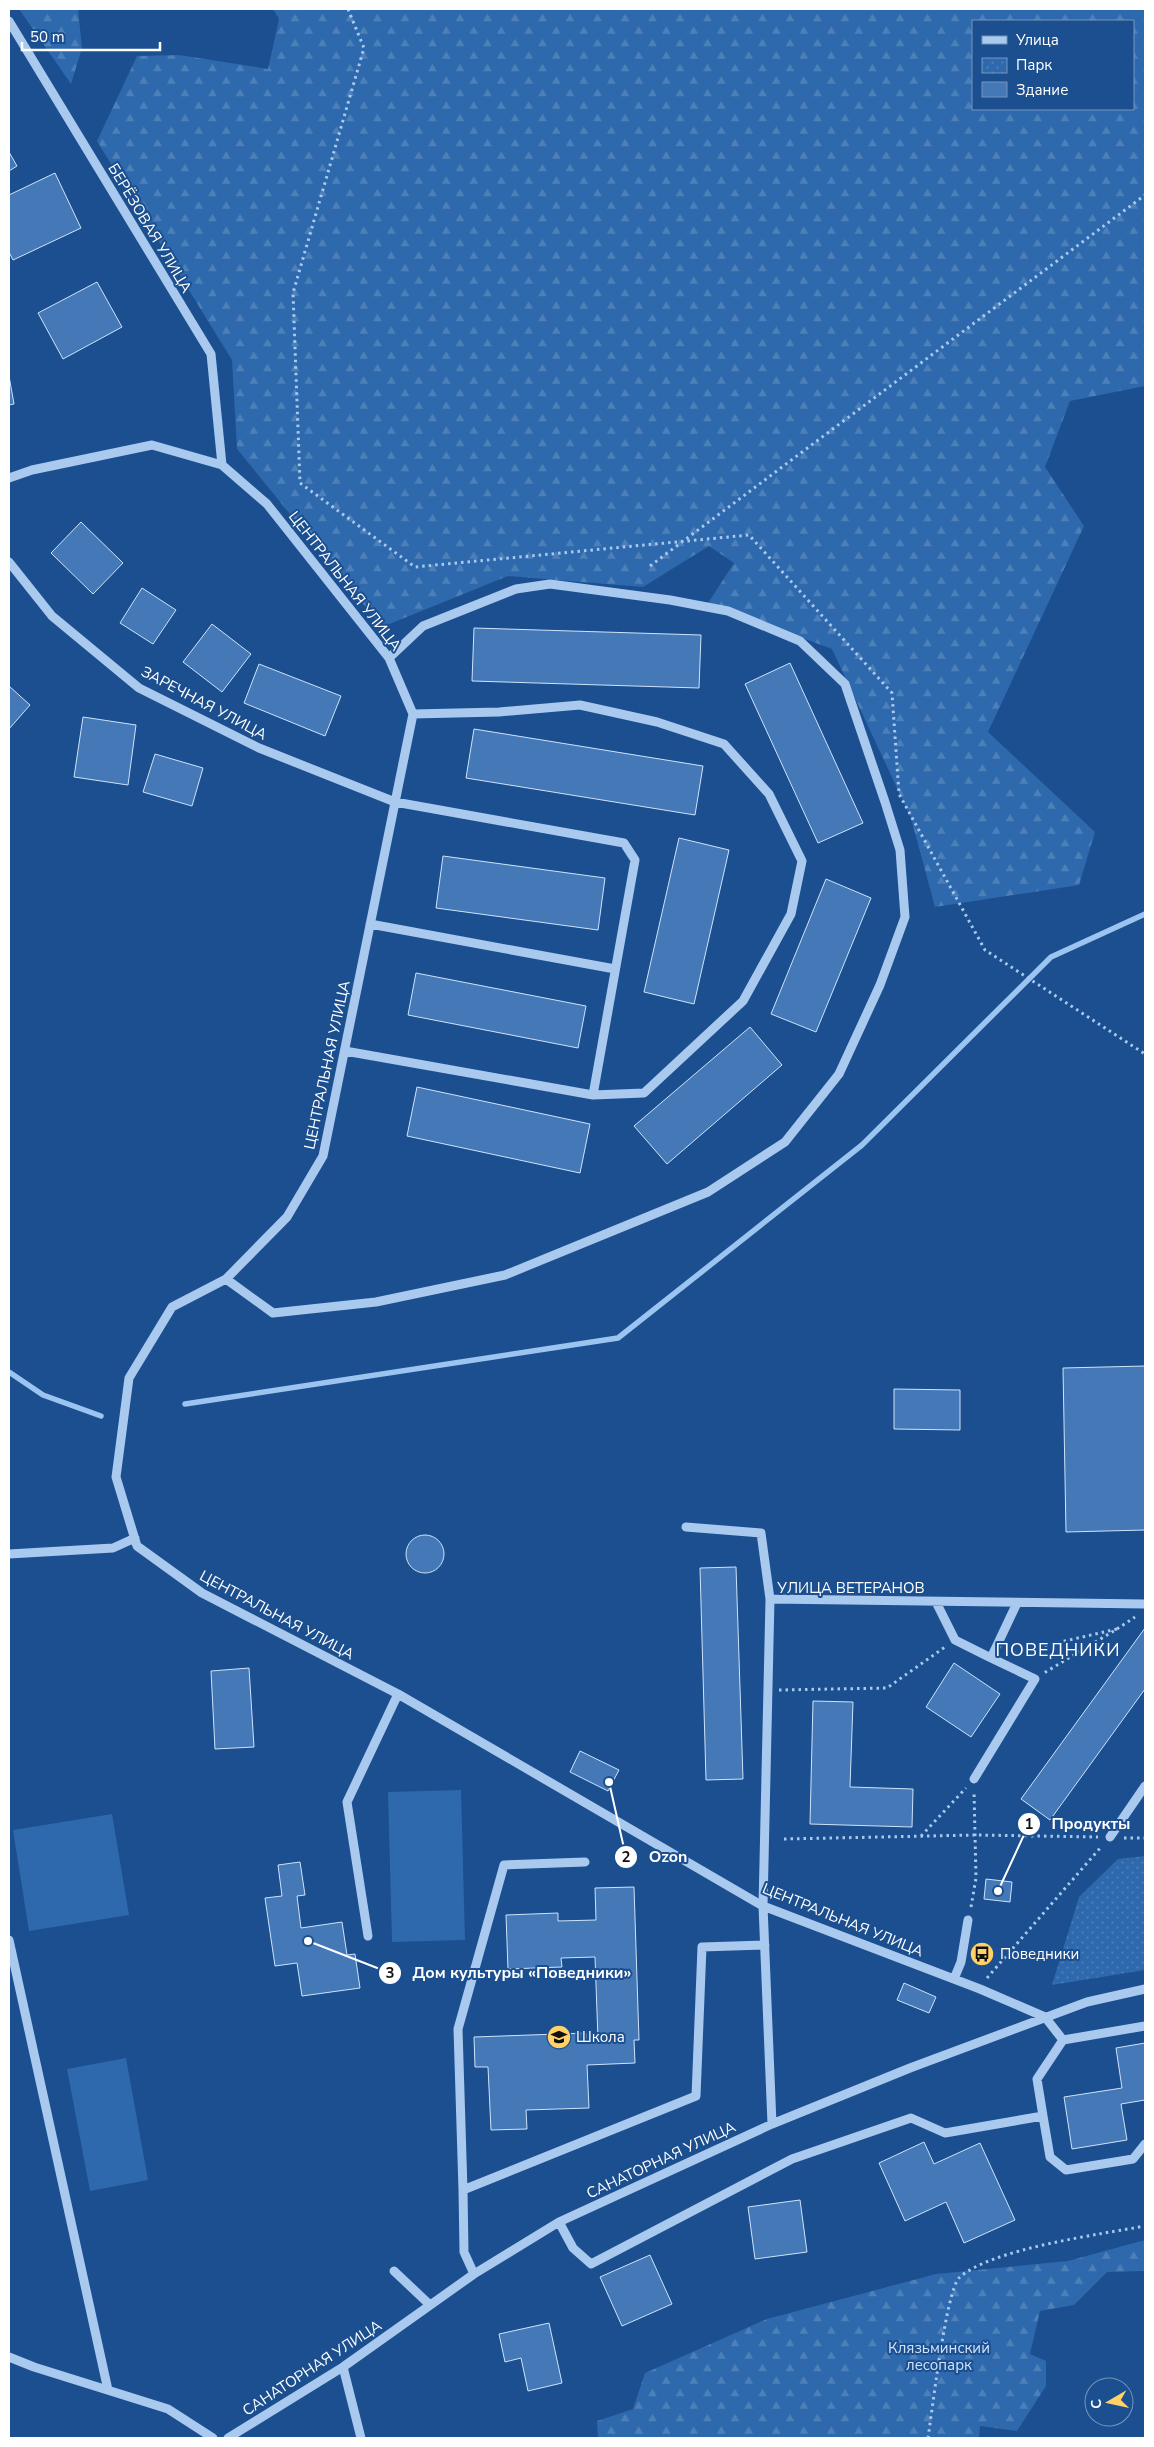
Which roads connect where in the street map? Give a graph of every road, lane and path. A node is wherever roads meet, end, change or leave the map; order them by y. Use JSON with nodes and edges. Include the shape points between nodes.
{"nodes":[{"id":1,"x":348,"y":9,"type":"edge"},
{"id":2,"x":9,"y":21,"type":"edge"},
{"id":3,"x":1145,"y":195,"type":"edge"},
{"id":4,"x":222,"y":465,"type":"junction"},
{"id":5,"x":9,"y":478,"type":"edge"},
{"id":6,"x":681,"y":541,"type":"junction"},
{"id":7,"x":9,"y":562,"type":"edge"},
{"id":8,"x":650,"y":566,"type":"dead end"},
{"id":9,"x":389,"y":658,"type":"junction"},
{"id":10,"x":413,"y":714,"type":"junction"},
{"id":11,"x":395,"y":802,"type":"junction"},
{"id":12,"x":370,"y":924,"type":"junction"},
{"id":13,"x":615,"y":969,"type":"junction"},
{"id":14,"x":345,"y":1051,"type":"junction"},
{"id":15,"x":1145,"y":1054,"type":"edge"},
{"id":16,"x":593,"y":1095,"type":"junction"},
{"id":17,"x":226,"y":1279,"type":"junction"},
{"id":18,"x":686,"y":1527,"type":"dead end"},
{"id":19,"x":135,"y":1538,"type":"junction"},
{"id":20,"x":9,"y":1554,"type":"edge"},
{"id":21,"x":770,"y":1600,"type":"junction"},
{"id":22,"x":936,"y":1602,"type":"junction"},
{"id":23,"x":1017,"y":1603,"type":"junction"},
{"id":24,"x":1145,"y":1604,"type":"edge"},
{"id":25,"x":1138,"y":1615,"type":"dead end"},
{"id":26,"x":1117,"y":1629,"type":"junction"},
{"id":27,"x":955,"y":1640,"type":"junction"},
{"id":28,"x":991,"y":1658,"type":"junction"},
{"id":29,"x":1035,"y":1679,"type":"junction"},
{"id":30,"x":768,"y":1690,"type":"junction"},
{"id":31,"x":398,"y":1694,"type":"junction"},
{"id":32,"x":974,"y":1779,"type":"junction"},
{"id":33,"x":1145,"y":1786,"type":"edge"},
{"id":34,"x":976,"y":1835,"type":"junction"},
{"id":35,"x":920,"y":1837,"type":"junction"},
{"id":36,"x":1110,"y":1838,"type":"junction"},
{"id":37,"x":1145,"y":1838,"type":"edge"},
{"id":38,"x":784,"y":1839,"type":"dead end"},
{"id":39,"x":585,"y":1862,"type":"dead end"},
{"id":40,"x":763,"y":1906,"type":"junction"},
{"id":41,"x":968,"y":1920,"type":"joint"},
{"id":42,"x":368,"y":1936,"type":"dead end"},
{"id":43,"x":9,"y":1940,"type":"edge"},
{"id":44,"x":765,"y":1945,"type":"junction"},
{"id":45,"x":954,"y":1979,"type":"junction"},
{"id":46,"x":980,"y":1989,"type":"junction"},
{"id":47,"x":1145,"y":1989,"type":"edge"},
{"id":48,"x":1045,"y":2017,"type":"junction"},
{"id":49,"x":1145,"y":2026,"type":"edge"},
{"id":50,"x":1063,"y":2040,"type":"junction"},
{"id":51,"x":1043,"y":2116,"type":"junction"},
{"id":52,"x":772,"y":2124,"type":"junction"},
{"id":53,"x":1145,"y":2144,"type":"edge"},
{"id":54,"x":463,"y":2190,"type":"junction"},
{"id":55,"x":559,"y":2222,"type":"junction"},
{"id":56,"x":1145,"y":2226,"type":"edge"},
{"id":57,"x":394,"y":2271,"type":"dead end"},
{"id":58,"x":474,"y":2274,"type":"junction"},
{"id":59,"x":430,"y":2306,"type":"junction"},
{"id":60,"x":9,"y":2357,"type":"edge"},
{"id":61,"x":343,"y":2367,"type":"junction"},
{"id":62,"x":108,"y":2390,"type":"junction"},
{"id":63,"x":213,"y":2438,"type":"edge"},
{"id":64,"x":228,"y":2438,"type":"edge"},
{"id":65,"x":360,"y":2438,"type":"edge"},
{"id":66,"x":928,"y":2438,"type":"edge"}],
"edges":[{"from":1,"to":6,"type":"path","via":[[364,48],[293,293],[300,483],[415,567]]},
{"from":2,"to":4,"type":"street","name":"БЕРЁЗОВАЯ УЛИЦА","via":[[211,354]]},
{"from":3,"to":6,"type":"path"},
{"from":4,"to":5,"type":"street","name":"ЦЕНТРАЛЬНАЯ УЛИЦА","via":[[152,445],[32,470]]},
{"from":4,"to":9,"type":"street","name":"ЦЕНТРАЛЬНАЯ УЛИЦА","via":[[267,504]]},
{"from":6,"to":8,"type":"path"},
{"from":6,"to":15,"type":"path","via":[[750,534],[892,693],[899,794],[985,950]]},
{"from":7,"to":11,"type":"street","name":"ЗАРЕЧНАЯ УЛИЦА","via":[[52,616],[140,688],[259,748]]},
{"from":9,"to":10,"type":"street","name":"ЦЕНТРАЛЬНАЯ УЛИЦА"},
{"from":9,"to":17,"type":"street","via":[[423,626],[516,589],[550,584],[728,611],[800,641],[845,684],[900,850],[905,917],[880,985],[839,1074],[785,1142],[708,1192],[505,1275],[376,1302],[273,1312]]},
{"from":10,"to":11,"type":"street","name":"ЦЕНТРАЛЬНАЯ УЛИЦА"},
{"from":10,"to":16,"type":"street","via":[[499,712],[580,705],[657,722],[724,744],[769,794],[802,861],[791,914],[743,1001],[644,1093]]},
{"from":11,"to":12,"type":"street","name":"ЦЕНТРАЛЬНАЯ УЛИЦА"},
{"from":11,"to":13,"type":"street","name":"ЗАРЕЧНАЯ УЛИЦА","via":[[624,843],[635,860]]},
{"from":12,"to":13,"type":"street"},
{"from":12,"to":14,"type":"street","name":"ЦЕНТРАЛЬНАЯ УЛИЦА"},
{"from":13,"to":16,"type":"street","name":"ЗАРЕЧНАЯ УЛИЦА"},
{"from":14,"to":16,"type":"street"},
{"from":14,"to":17,"type":"street","name":"ЦЕНТРАЛЬНАЯ УЛИЦА","via":[[323,1156],[288,1217]]},
{"from":17,"to":19,"type":"street","name":"ЦЕНТРАЛЬНАЯ УЛИЦА","via":[[172,1307],[129,1378],[116,1477]]},
{"from":18,"to":21,"type":"street","via":[[761,1533]]},
{"from":19,"to":20,"type":"street","via":[[113,1548]]},
{"from":19,"to":31,"type":"street","name":"ЦЕНТРАЛЬНАЯ УЛИЦА","via":[[137,1546],[202,1593]]},
{"from":21,"to":22,"type":"street","name":"УЛИЦА ВЕТЕРАНОВ"},
{"from":21,"to":30,"type":"street","name":"УЛИЦА ВЕТЕРАНОВ"},
{"from":22,"to":23,"type":"street","name":"УЛИЦА ВЕТЕРАНОВ"},
{"from":22,"to":27,"type":"street"},
{"from":23,"to":24,"type":"street","name":"УЛИЦА ВЕТЕРАНОВ"},
{"from":23,"to":28,"type":"street"},
{"from":25,"to":26,"type":"path"},
{"from":26,"to":28,"type":"path"},
{"from":26,"to":29,"type":"path"},
{"from":27,"to":28,"type":"street"},
{"from":27,"to":30,"type":"path","via":[[887,1688]]},
{"from":28,"to":29,"type":"street"},
{"from":29,"to":32,"type":"street"},
{"from":30,"to":40,"type":"street","name":"УЛИЦА ВЕТЕРАНОВ"},
{"from":31,"to":40,"type":"street","name":"ЦЕНТРАЛЬНАЯ УЛИЦА"},
{"from":31,"to":42,"type":"street","via":[[347,1802]]},
{"from":32,"to":34,"type":"path"},
{"from":32,"to":35,"type":"path"},
{"from":33,"to":36,"type":"street"},
{"from":34,"to":35,"type":"path"},
{"from":34,"to":36,"type":"path"},
{"from":34,"to":41,"type":"path","via":[[976,1878]]},
{"from":35,"to":38,"type":"path"},
{"from":36,"to":37,"type":"path"},
{"from":36,"to":46,"type":"path"},
{"from":39,"to":54,"type":"street","via":[[504,1865],[458,2029]]},
{"from":40,"to":44,"type":"street","name":"УЛИЦА ВЕТЕРАНОВ"},
{"from":40,"to":45,"type":"street","name":"ЦЕНТРАЛЬНАЯ УЛИЦА"},
{"from":41,"to":45,"type":"street","via":[[961,1962]]},
{"from":43,"to":62,"type":"street"},
{"from":44,"to":52,"type":"street","name":"УЛИЦА ВЕТЕРАНОВ"},
{"from":44,"to":54,"type":"street","via":[[702,1947],[696,2096]]},
{"from":45,"to":46,"type":"street","name":"ЦЕНТРАЛЬНАЯ УЛИЦА"},
{"from":46,"to":48,"type":"street","name":"ЦЕНТРАЛЬНАЯ УЛИЦА"},
{"from":47,"to":48,"type":"street","name":"САНАТОРНАЯ УЛИЦА","via":[[1087,2002]]},
{"from":48,"to":50,"type":"street"},
{"from":48,"to":52,"type":"street","name":"САНАТОРНАЯ УЛИЦА"},
{"from":49,"to":50,"type":"street"},
{"from":50,"to":51,"type":"street","via":[[1037,2079]]},
{"from":51,"to":53,"type":"street","via":[[1050,2157],[1066,2170],[1133,2159]]},
{"from":51,"to":55,"type":"street","via":[[945,2133],[911,2118],[792,2159],[592,2264],[573,2248]]},
{"from":52,"to":55,"type":"street","name":"САНАТОРНАЯ УЛИЦА"},
{"from":54,"to":58,"type":"street","via":[[464,2252]]},
{"from":55,"to":58,"type":"street","name":"САНАТОРНАЯ УЛИЦА"},
{"from":56,"to":66,"type":"path","via":[[1015,2252],[981,2264],[958,2279],[948,2310]]},
{"from":57,"to":59,"type":"street"},
{"from":58,"to":59,"type":"street","name":"САНАТОРНАЯ УЛИЦА"},
{"from":59,"to":61,"type":"street","name":"САНАТОРНАЯ УЛИЦА"},
{"from":60,"to":62,"type":"street"},
{"from":61,"to":64,"type":"street","name":"САНАТОРНАЯ УЛИЦА"},
{"from":61,"to":65,"type":"street"},
{"from":62,"to":63,"type":"street","via":[[168,2409]]}]}
